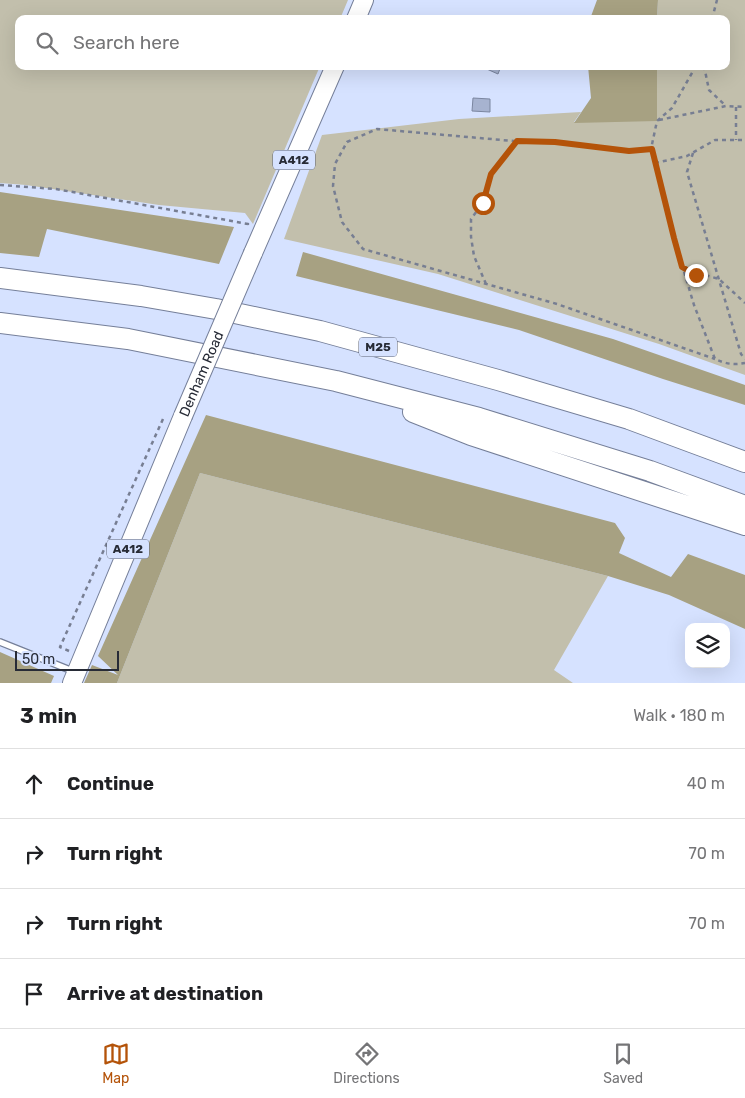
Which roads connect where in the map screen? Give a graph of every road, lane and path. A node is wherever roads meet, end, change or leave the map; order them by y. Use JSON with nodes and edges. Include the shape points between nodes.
{"nodes":[{"id":1,"x":364,"y":0,"type":"edge"},
{"id":2,"x":717,"y":0,"type":"edge"},
{"id":3,"x":358,"y":15,"type":"edge"},
{"id":4,"x":713,"y":15,"type":"edge"},
{"id":5,"x":333,"y":70,"type":"edge"},
{"id":6,"x":694,"y":70,"type":"edge"},
{"id":7,"x":705,"y":70,"type":"edge"},
{"id":8,"x":726,"y":106,"type":"junction"},
{"id":9,"x":736,"y":107,"type":"junction"},
{"id":10,"x":745,"y":107,"type":"edge"},
{"id":11,"x":657,"y":121,"type":"junction"},
{"id":12,"x":736,"y":140,"type":"junction"},
{"id":13,"x":745,"y":140,"type":"edge"},
{"id":14,"x":517,"y":141,"type":"junction"},
{"id":15,"x":652,"y":149,"type":"junction"},
{"id":16,"x":693,"y":152,"type":"junction"},
{"id":17,"x":655,"y":163,"type":"junction"},
{"id":18,"x":0,"y":185,"type":"edge"},
{"id":19,"x":244,"y":232,"type":"dead end"},
{"id":20,"x":682,"y":267,"type":"junction"},
{"id":21,"x":0,"y":278,"type":"edge"},
{"id":22,"x":719,"y":279,"type":"junction"},
{"id":23,"x":486,"y":284,"type":"junction"},
{"id":24,"x":745,"y":303,"type":"edge"},
{"id":25,"x":0,"y":323,"type":"edge"},
{"id":26,"x":715,"y":359,"type":"junction"},
{"id":27,"x":745,"y":361,"type":"edge"},
{"id":28,"x":336,"y":381,"type":"junction"},
{"id":29,"x":745,"y":462,"type":"edge"},
{"id":30,"x":650,"y":471,"type":"junction"},
{"id":31,"x":745,"y":506,"type":"edge"},
{"id":32,"x":745,"y":514,"type":"edge"},
{"id":33,"x":745,"y":525,"type":"edge"},
{"id":34,"x":0,"y":642,"type":"edge"},
{"id":35,"x":75,"y":678,"type":"edge"}],
"edges":[{"from":1,"to":3,"type":"main road"},
{"from":2,"to":4,"type":"path"},
{"from":5,"to":35,"type":"main road","name":"Denham Road","number":"A412","bridge":true,"via":[[183,416]]},
{"from":6,"to":11,"type":"path","via":[[672,108]]},
{"from":7,"to":8,"type":"path","via":[[709,90]]},
{"from":8,"to":9,"type":"path"},
{"from":8,"to":11,"type":"path"},
{"from":9,"to":10,"type":"path"},
{"from":9,"to":12,"type":"path"},
{"from":11,"to":15,"type":"path"},
{"from":12,"to":13,"type":"path"},
{"from":12,"to":16,"type":"path","via":[[715,140]]},
{"from":14,"to":15,"type":"path","via":[[629,151]]},
{"from":14,"to":23,"type":"path","via":[[491,174],[483,203],[471,219],[474,256]]},
{"from":14,"to":23,"type":"path","via":[[377,129],[347,142],[335,164],[333,186],[342,222],[363,249]]},
{"from":15,"to":17,"type":"path"},
{"from":16,"to":17,"type":"path"},
{"from":16,"to":22,"type":"path","via":[[687,172]]},
{"from":17,"to":20,"type":"path"},
{"from":18,"to":19,"type":"path","via":[[56,189],[248,224]]},
{"from":20,"to":22,"type":"path","via":[[696,275]]},
{"from":20,"to":26,"type":"path"},
{"from":21,"to":29,"type":"highway","number":"M25","via":[[216,308],[320,331],[629,419]]},
{"from":22,"to":24,"type":"path"},
{"from":22,"to":27,"type":"path"},
{"from":23,"to":26,"type":"path","via":[[557,304]]},
{"from":25,"to":28,"type":"highway","via":[[128,338]]},
{"from":26,"to":27,"type":"path","via":[[734,365]]},
{"from":28,"to":30,"type":"highway","via":[[479,418]]},
{"from":28,"to":33,"type":"highway","via":[[471,435]]},
{"from":30,"to":31,"type":"highway"},
{"from":30,"to":32,"type":"highway"},
{"from":34,"to":35,"type":"lane"}]}
